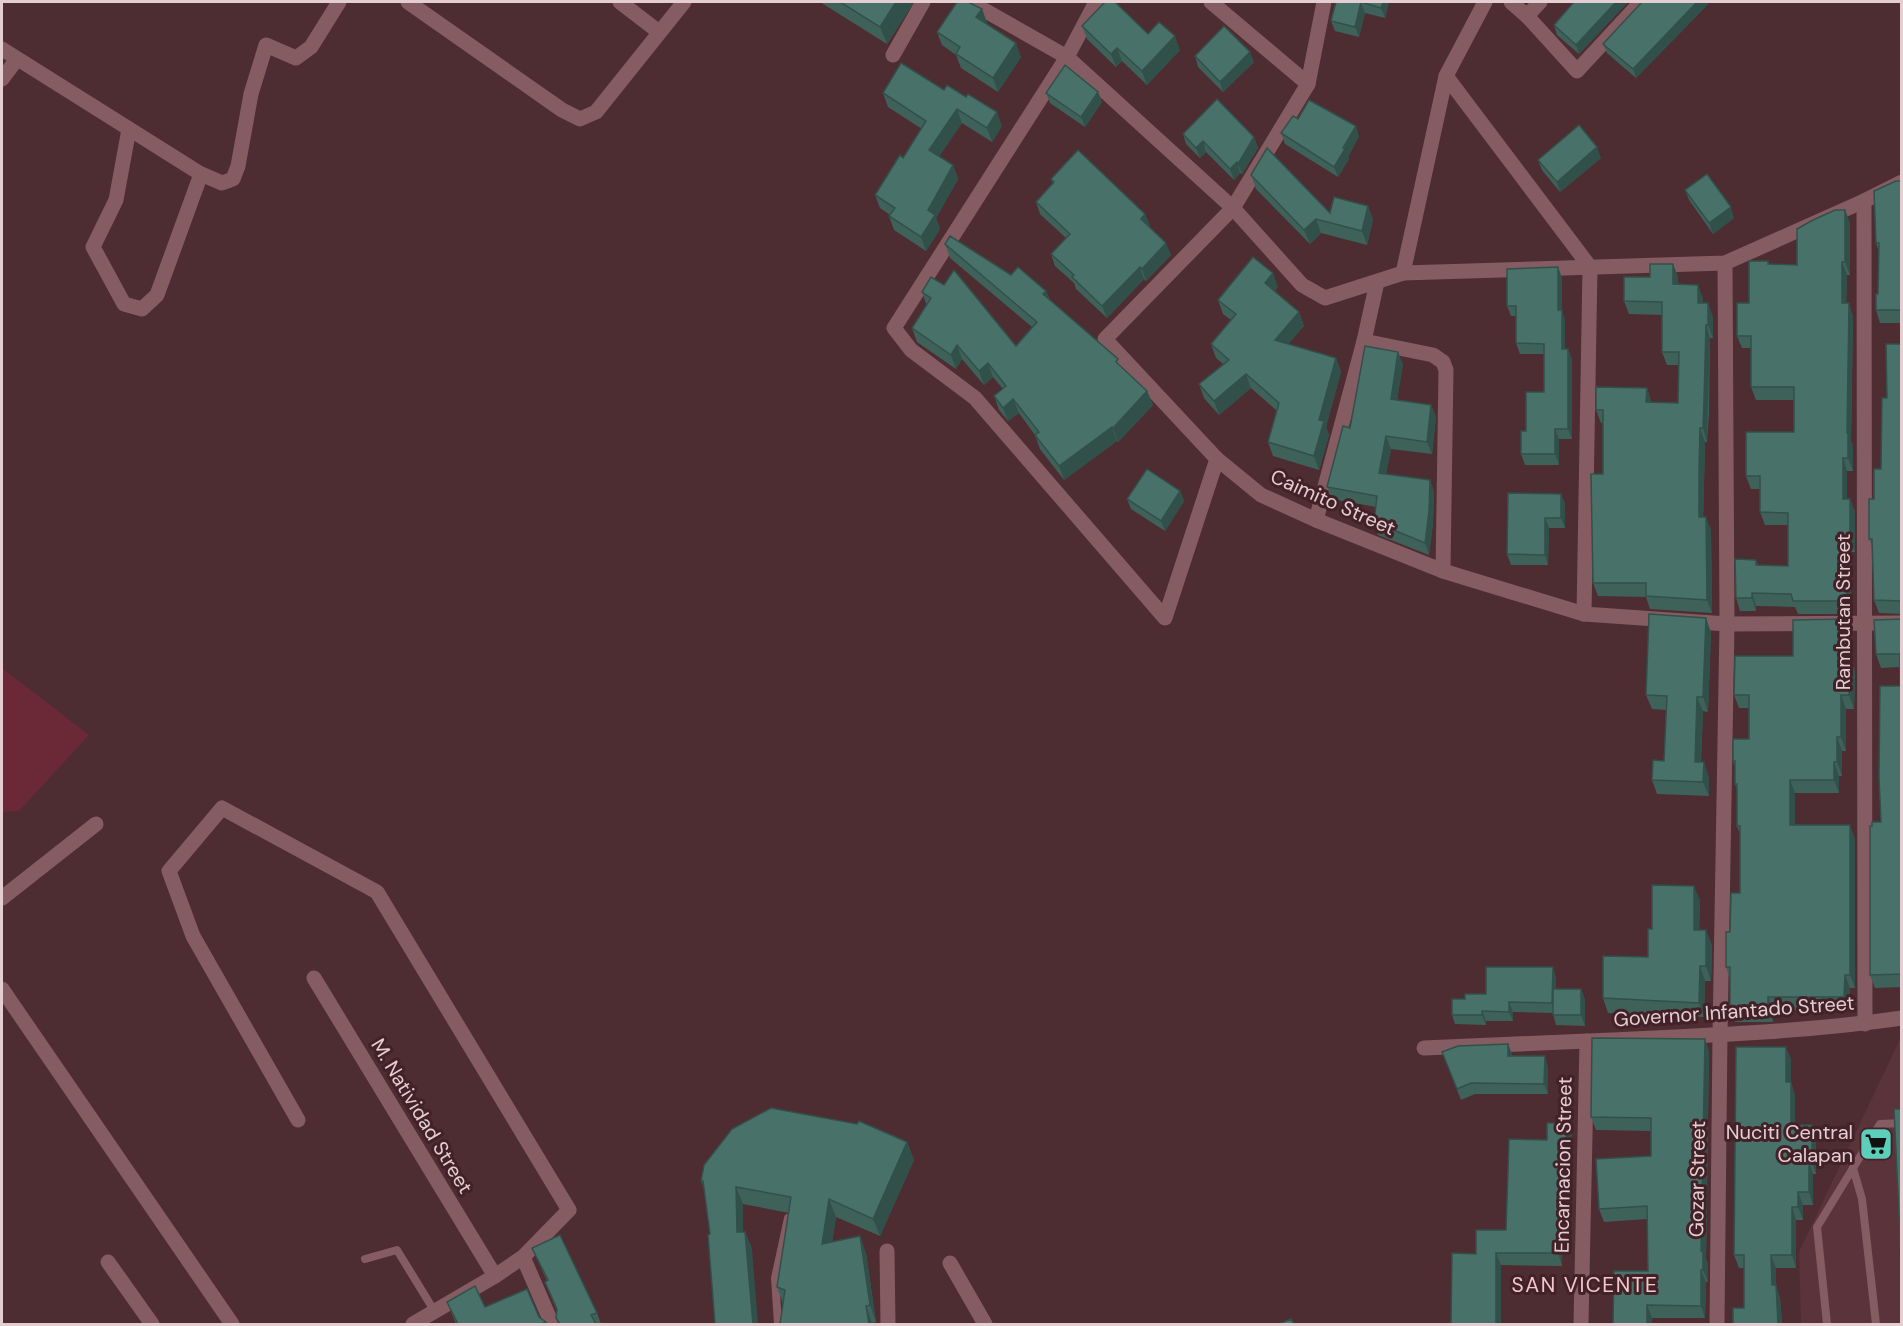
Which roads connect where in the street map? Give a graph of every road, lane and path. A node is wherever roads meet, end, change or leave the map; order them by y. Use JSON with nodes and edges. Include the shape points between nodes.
{"nodes":[{"id":1,"x":339,"y":2,"type":"edge"},
{"id":2,"x":408,"y":2,"type":"edge"},
{"id":3,"x":620,"y":2,"type":"edge"},
{"id":4,"x":684,"y":2,"type":"edge"},
{"id":5,"x":923,"y":2,"type":"edge"},
{"id":6,"x":970,"y":2,"type":"edge"},
{"id":7,"x":1096,"y":2,"type":"edge"},
{"id":8,"x":1211,"y":2,"type":"edge"},
{"id":9,"x":1324,"y":2,"type":"edge"},
{"id":10,"x":1485,"y":2,"type":"edge"},
{"id":11,"x":1511,"y":2,"type":"edge"},
{"id":12,"x":1540,"y":2,"type":"edge"},
{"id":13,"x":1641,"y":2,"type":"edge"},
{"id":14,"x":1527,"y":16,"type":"junction"},
{"id":15,"x":659,"y":32,"type":"junction"},
{"id":16,"x":2,"y":49,"type":"edge"},
{"id":17,"x":893,"y":55,"type":"dead end"},
{"id":18,"x":1067,"y":57,"type":"junction"},
{"id":19,"x":17,"y":59,"type":"junction"},
{"id":20,"x":1446,"y":76,"type":"junction"},
{"id":21,"x":2,"y":79,"type":"edge"},
{"id":22,"x":1308,"y":84,"type":"junction"},
{"id":23,"x":129,"y":129,"type":"junction"},
{"id":24,"x":201,"y":174,"type":"junction"},
{"id":25,"x":1902,"y":182,"type":"edge"},
{"id":26,"x":1864,"y":201,"type":"junction"},
{"id":27,"x":1233,"y":208,"type":"junction"},
{"id":28,"x":1725,"y":263,"type":"junction"},
{"id":29,"x":1590,"y":267,"type":"junction"},
{"id":30,"x":1403,"y":273,"type":"junction"},
{"id":31,"x":1377,"y":282,"type":"junction"},
{"id":32,"x":1364,"y":341,"type":"junction"},
{"id":33,"x":1217,"y":459,"type":"junction"},
{"id":34,"x":1316,"y":520,"type":"junction"},
{"id":35,"x":1443,"y":571,"type":"junction"},
{"id":36,"x":1584,"y":614,"type":"junction"},
{"id":37,"x":1902,"y":623,"type":"edge"},
{"id":38,"x":1727,"y":624,"type":"junction"},
{"id":39,"x":1863,"y":624,"type":"junction"},
{"id":40,"x":96,"y":824,"type":"dead end"},
{"id":41,"x":2,"y":898,"type":"edge"},
{"id":42,"x":314,"y":978,"type":"dead end"},
{"id":43,"x":2,"y":989,"type":"edge"},
{"id":44,"x":1902,"y":1018,"type":"edge"},
{"id":45,"x":1865,"y":1024,"type":"junction"},
{"id":46,"x":1720,"y":1035,"type":"junction"},
{"id":47,"x":1587,"y":1041,"type":"junction"},
{"id":48,"x":1424,"y":1048,"type":"dead end"},
{"id":49,"x":298,"y":1120,"type":"dead end"},
{"id":50,"x":1902,"y":1123,"type":"edge"},
{"id":51,"x":1854,"y":1168,"type":"junction"},
{"id":52,"x":788,"y":1218,"type":"edge"},
{"id":53,"x":887,"y":1251,"type":"dead end"},
{"id":54,"x":523,"y":1257,"type":"junction"},
{"id":55,"x":365,"y":1259,"type":"dead end"},
{"id":56,"x":108,"y":1262,"type":"dead end"},
{"id":57,"x":950,"y":1263,"type":"dead end"},
{"id":58,"x":495,"y":1276,"type":"junction"},
{"id":59,"x":423,"y":1320,"type":"edge"},
{"id":60,"x":152,"y":1324,"type":"edge"},
{"id":61,"x":232,"y":1324,"type":"edge"},
{"id":62,"x":552,"y":1324,"type":"edge"},
{"id":63,"x":778,"y":1324,"type":"edge"},
{"id":64,"x":888,"y":1324,"type":"edge"},
{"id":65,"x":985,"y":1324,"type":"edge"},
{"id":66,"x":1581,"y":1324,"type":"edge"},
{"id":67,"x":1717,"y":1324,"type":"edge"},
{"id":68,"x":1827,"y":1324,"type":"edge"},
{"id":69,"x":1876,"y":1324,"type":"edge"}],
"edges":[{"from":1,"to":24,"type":"street","via":[[311,47],[296,58],[266,45],[233,179],[222,183]]},
{"from":2,"to":15,"type":"street","via":[[580,119],[596,112]]},
{"from":3,"to":15,"type":"street"},
{"from":4,"to":15,"type":"street"},
{"from":5,"to":17,"type":"street"},
{"from":6,"to":18,"type":"street"},
{"from":7,"to":18,"type":"street"},
{"from":8,"to":22,"type":"street"},
{"from":9,"to":22,"type":"street","name":"Caimito Street"},
{"from":10,"to":20,"type":"street"},
{"from":11,"to":14,"type":"street"},
{"from":12,"to":14,"type":"street"},
{"from":13,"to":14,"type":"street","via":[[1577,71]]},
{"from":16,"to":19,"type":"street"},
{"from":18,"to":27,"type":"street"},
{"from":18,"to":33,"type":"street","via":[[894,327],[911,350],[975,398],[1165,618]]},
{"from":19,"to":21,"type":"street"},
{"from":19,"to":23,"type":"street"},
{"from":20,"to":29,"type":"street"},
{"from":20,"to":30,"type":"street"},
{"from":22,"to":27,"type":"street","name":"Caimito Street"},
{"from":23,"to":24,"type":"street"},
{"from":23,"to":24,"type":"street","via":[[116,200],[93,247],[124,304],[142,309],[157,295]]},
{"from":25,"to":26,"type":"street"},
{"from":26,"to":28,"type":"street"},
{"from":26,"to":39,"type":"street","name":"Rambutan Street"},
{"from":27,"to":31,"type":"street","via":[[1302,285],[1325,298]]},
{"from":27,"to":33,"type":"street","name":"Caimito Street","via":[[1105,339]]},
{"from":28,"to":29,"type":"street"},
{"from":28,"to":38,"type":"street","name":"Gozar Street"},
{"from":29,"to":30,"type":"street"},
{"from":29,"to":36,"type":"street"},
{"from":30,"to":31,"type":"street"},
{"from":31,"to":32,"type":"street"},
{"from":32,"to":34,"type":"street"},
{"from":32,"to":35,"type":"street","via":[[1433,355],[1446,370]]},
{"from":33,"to":34,"type":"street","name":"Caimito Street","via":[[1261,495]]},
{"from":34,"to":35,"type":"street","name":"Caimito Street"},
{"from":35,"to":36,"type":"street","name":"Caimito Street"},
{"from":36,"to":38,"type":"street","name":"Caimito Street"},
{"from":37,"to":39,"type":"street","name":"Caimito Street"},
{"from":38,"to":39,"type":"street","name":"Caimito Street"},
{"from":38,"to":46,"type":"street","name":"Gozar Street"},
{"from":39,"to":45,"type":"street","name":"Rambutan Street"},
{"from":40,"to":41,"type":"street"},
{"from":42,"to":58,"type":"street","name":"M. Natividad Street"},
{"from":43,"to":61,"type":"street"},
{"from":44,"to":45,"type":"street","name":"Governor Infantado Street"},
{"from":45,"to":46,"type":"street","name":"Governor Infantado Street"},
{"from":46,"to":47,"type":"street","name":"Governor Infantado Street"},
{"from":46,"to":67,"type":"street","name":"Gozar Street"},
{"from":47,"to":48,"type":"street","name":"Governor Infantado Street"},
{"from":47,"to":66,"type":"street","name":"Encarnacion Street"},
{"from":49,"to":54,"type":"street","via":[[193,936],[169,871],[222,808],[377,892],[569,1210]]},
{"from":50,"to":51,"type":"lane","via":[[1880,1124]]},
{"from":51,"to":68,"type":"lane","via":[[1817,1227]]},
{"from":51,"to":69,"type":"lane","via":[[1862,1199]]},
{"from":52,"to":63,"type":"lane","via":[[775,1278]]},
{"from":53,"to":64,"type":"street"},
{"from":54,"to":58,"type":"street"},
{"from":54,"to":62,"type":"street"},
{"from":55,"to":59,"type":"lane","via":[[397,1250]]},
{"from":56,"to":60,"type":"street"},
{"from":57,"to":65,"type":"street"},
{"from":58,"to":59,"type":"street"}]}
